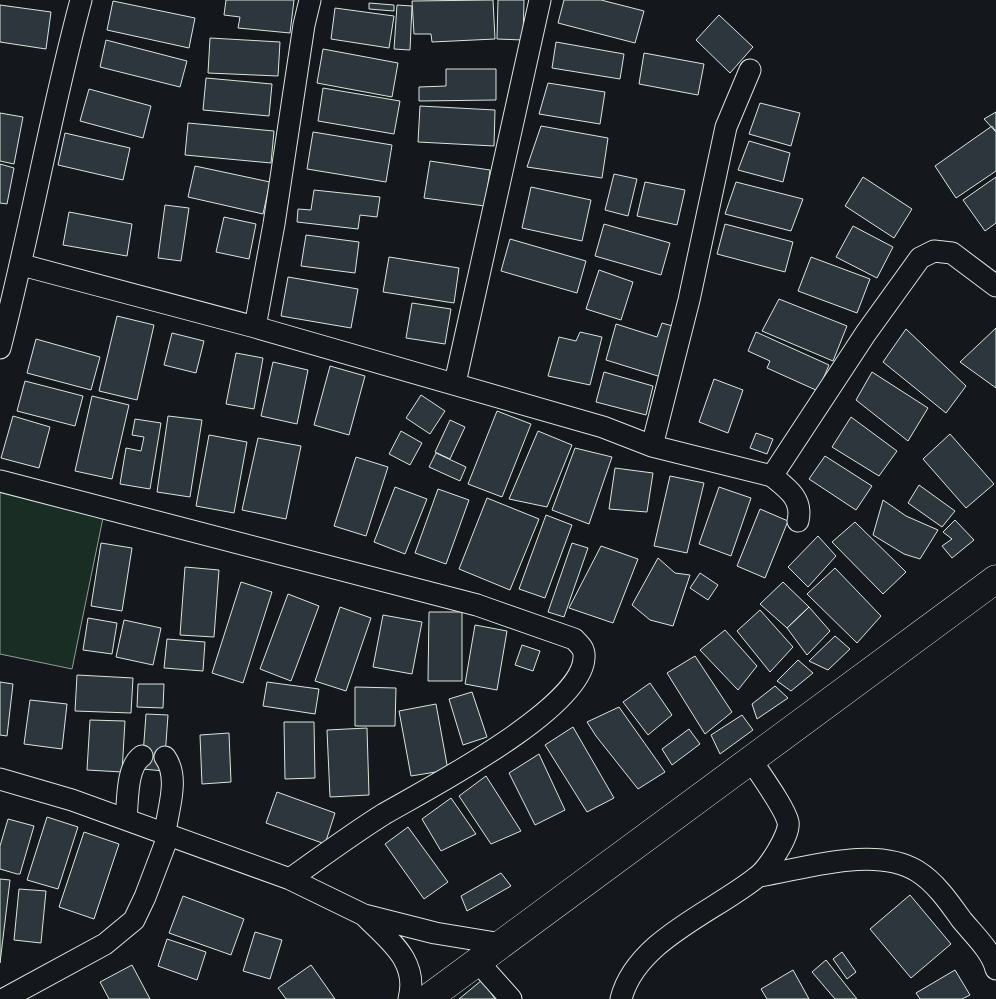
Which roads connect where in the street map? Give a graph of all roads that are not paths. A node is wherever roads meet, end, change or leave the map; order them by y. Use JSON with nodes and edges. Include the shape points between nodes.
{"nodes":[{"id":1,"x":81,"y":0,"type":"edge"},
{"id":2,"x":310,"y":0,"type":"edge"},
{"id":3,"x":540,"y":0,"type":"edge"},
{"id":4,"x":750,"y":70,"type":"dead end"},
{"id":5,"x":22,"y":265,"type":"junction"},
{"id":6,"x":996,"y":286,"type":"edge"},
{"id":7,"x":255,"y":327,"type":"junction"},
{"id":8,"x":0,"y":348,"type":"edge"},
{"id":9,"x":455,"y":383,"type":"junction"},
{"id":10,"x":652,"y":446,"type":"junction"},
{"id":11,"x":772,"y":476,"type":"junction"},
{"id":12,"x":0,"y":481,"type":"edge"},
{"id":13,"x":798,"y":521,"type":"dead end"},
{"id":14,"x":996,"y":578,"type":"edge"},
{"id":15,"x":142,"y":756,"type":"dead end"},
{"id":16,"x":166,"y":756,"type":"dead end"},
{"id":17,"x":751,"y":760,"type":"junction"},
{"id":18,"x":0,"y":779,"type":"edge"},
{"id":19,"x":126,"y":819,"type":"junction"},
{"id":20,"x":167,"y":833,"type":"junction"},
{"id":21,"x":759,"y":876,"type":"junction"},
{"id":22,"x":290,"y":879,"type":"junction"},
{"id":23,"x":364,"y":915,"type":"junction"},
{"id":24,"x":502,"y":944,"type":"junction"},
{"id":25,"x":478,"y":962,"type":"junction"},
{"id":26,"x":996,"y":969,"type":"edge"},
{"id":27,"x":4,"y":999,"type":"edge"},
{"id":28,"x":409,"y":999,"type":"edge"},
{"id":29,"x":427,"y":999,"type":"edge"},
{"id":30,"x":510,"y":999,"type":"edge"},
{"id":31,"x":621,"y":999,"type":"edge"}],
"edges":[{"from":1,"to":5,"type":"street","via":[[67,51]]},
{"from":2,"to":7,"type":"street"},
{"from":3,"to":9,"type":"street"},
{"from":4,"to":10,"type":"street","via":[[726,126],[689,300]]},
{"from":5,"to":7,"type":"street"},
{"from":5,"to":8,"type":"street"},
{"from":6,"to":11,"type":"street","via":[[952,253],[934,251],[920,258],[866,333]]},
{"from":7,"to":9,"type":"street"},
{"from":9,"to":10,"type":"street","via":[[603,427]]},
{"from":10,"to":11,"type":"street"},
{"from":11,"to":13,"type":"street","via":[[788,488],[797,501]]},
{"from":12,"to":22,"type":"street","via":[[477,605],[574,639],[583,649],[584,660],[579,675],[552,706],[495,749],[382,816]]},
{"from":14,"to":17,"type":"main road"},
{"from":15,"to":19,"type":"street","via":[[136,760],[132,770]]},
{"from":16,"to":20,"type":"street","via":[[172,766],[173,778]]},
{"from":17,"to":21,"type":"street","via":[[788,822],[788,835]]},
{"from":17,"to":24,"type":"main road"},
{"from":18,"to":19,"type":"street"},
{"from":19,"to":20,"type":"street"},
{"from":20,"to":22,"type":"street"},
{"from":20,"to":27,"type":"street","via":[[134,920],[105,944]]},
{"from":21,"to":26,"type":"street","via":[[834,862],[869,859],[894,862],[916,871],[949,902],[983,946]]},
{"from":21,"to":31,"type":"street","via":[[651,951],[632,973]]},
{"from":22,"to":23,"type":"street"},
{"from":23,"to":24,"type":"street","via":[[435,933]]},
{"from":23,"to":28,"type":"street","via":[[406,962],[412,980]]},
{"from":24,"to":25,"type":"main road"},
{"from":25,"to":29,"type":"main road"},
{"from":25,"to":30,"type":"street"}]}
